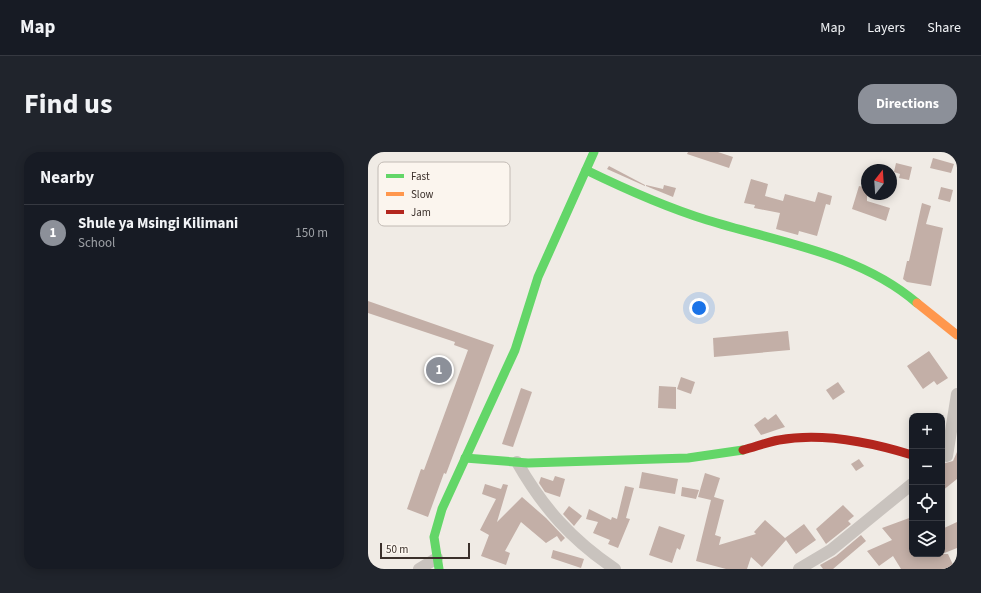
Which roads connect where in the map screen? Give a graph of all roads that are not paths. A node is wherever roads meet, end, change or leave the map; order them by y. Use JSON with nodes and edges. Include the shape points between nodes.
{"nodes":[{"id":1,"x":594,"y":152,"type":"edge"},
{"id":2,"x":586,"y":170,"type":"junction"},
{"id":3,"x":957,"y":335,"type":"edge"},
{"id":4,"x":957,"y":394,"type":"edge"},
{"id":5,"x":957,"y":446,"type":"edge"},
{"id":6,"x":909,"y":453,"type":"edge"},
{"id":7,"x":465,"y":458,"type":"junction"},
{"id":8,"x":945,"y":458,"type":"edge"},
{"id":9,"x":517,"y":462,"type":"junction"},
{"id":10,"x":911,"y":485,"type":"edge"},
{"id":11,"x":438,"y":564,"type":"edge"},
{"id":12,"x":419,"y":569,"type":"edge"},
{"id":13,"x":615,"y":569,"type":"edge"},
{"id":14,"x":799,"y":569,"type":"edge"}],
"edges":[{"from":1,"to":2,"type":"street"},
{"from":2,"to":3,"type":"street","via":[[664,206],[794,244],[878,275],[903,290]]},
{"from":2,"to":7,"type":"street","via":[[538,277],[515,350]]},
{"from":4,"to":8,"type":"street"},
{"from":5,"to":8,"type":"street"},
{"from":6,"to":9,"type":"street","via":[[884,446],[826,437],[780,440],[733,453],[688,458]]},
{"from":7,"to":9,"type":"street"},
{"from":7,"to":11,"type":"street","via":[[442,509],[434,537]]},
{"from":9,"to":13,"type":"street","via":[[558,522],[589,551]]},
{"from":10,"to":14,"type":"street","via":[[831,550]]},
{"from":11,"to":12,"type":"street"}]}
